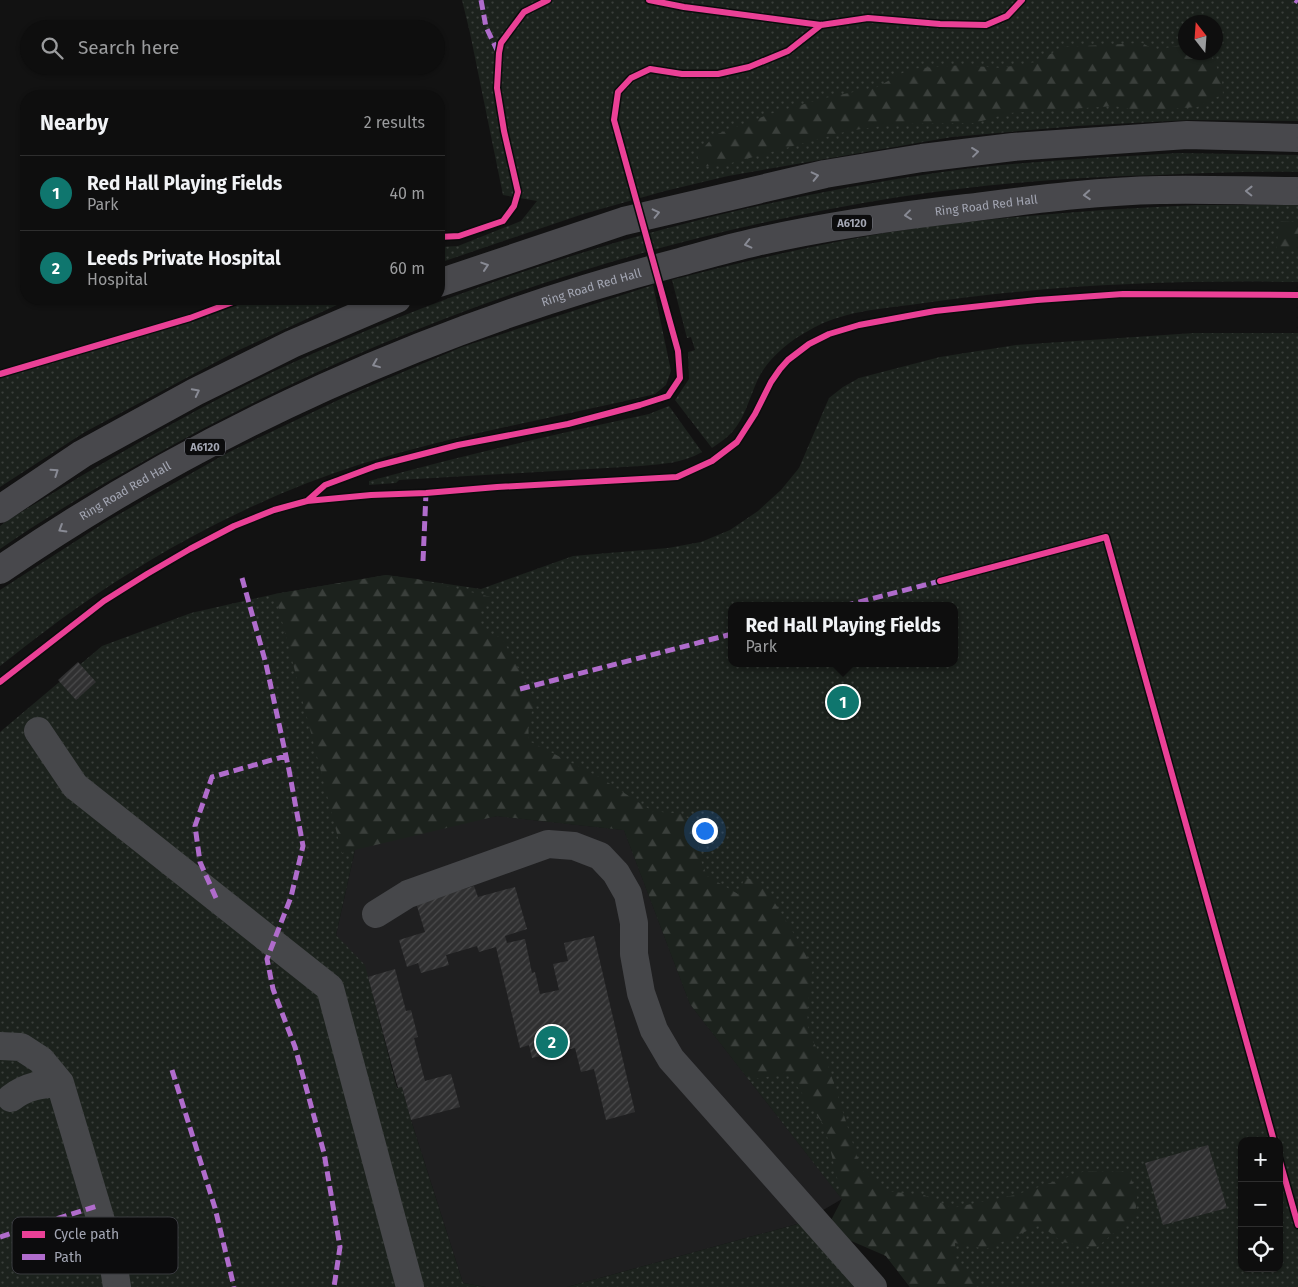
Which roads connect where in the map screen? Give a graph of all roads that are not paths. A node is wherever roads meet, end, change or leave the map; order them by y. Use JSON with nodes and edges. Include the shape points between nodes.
{"nodes":[{"id":1,"x":1298,"y":138,"type":"edge"},
{"id":2,"x":1298,"y":191,"type":"edge"},
{"id":3,"x":445,"y":281,"type":"edge"},
{"id":4,"x":384,"y":305,"type":"edge"},
{"id":5,"x":0,"y":509,"type":"edge"},
{"id":6,"x":0,"y":570,"type":"edge"},
{"id":7,"x":38,"y":731,"type":"dead end"},
{"id":8,"x":376,"y":914,"type":"dead end"},
{"id":9,"x":0,"y":1046,"type":"edge"},
{"id":10,"x":60,"y":1083,"type":"junction"},
{"id":11,"x":12,"y":1098,"type":"dead end"},
{"id":12,"x":100,"y":1217,"type":"edge"},
{"id":13,"x":115,"y":1274,"type":"edge"},
{"id":14,"x":117,"y":1287,"type":"edge"},
{"id":15,"x":410,"y":1287,"type":"edge"},
{"id":16,"x":873,"y":1287,"type":"edge"}],
"edges":[{"from":3,"to":1,"type":"highway","one_way":true,"via":[[624,220],[825,174],[1013,147],[1188,135]]},
{"from":2,"to":6,"type":"highway","name":"Ring Road Red Hall","number":"A6120","one_way":true,"via":[[1158,190],[1051,197],[876,219],[755,242],[636,273],[533,304],[332,382],[142,480]]},
{"from":5,"to":4,"type":"highway","one_way":true,"via":[[82,454],[195,392],[292,344]]},
{"from":7,"to":15,"type":"street","via":[[75,786],[330,988]]},
{"from":8,"to":16,"type":"street","via":[[408,894],[548,844],[574,846],[600,856],[616,873],[628,894],[641,993],[654,1030],[671,1059]]},
{"from":9,"to":10,"type":"street","via":[[21,1047],[42,1060]]},
{"from":10,"to":11,"type":"street","via":[[39,1085],[20,1091]]},
{"from":10,"to":12,"type":"street"},
{"from":13,"to":14,"type":"street"}]}
